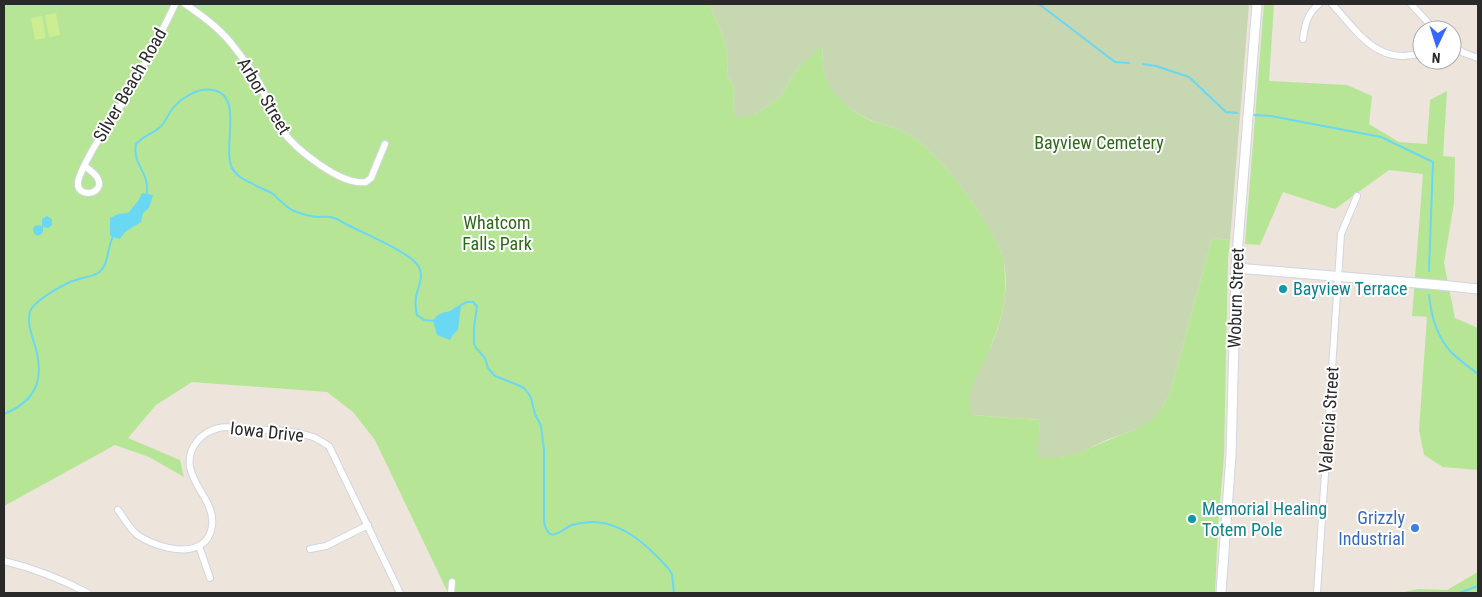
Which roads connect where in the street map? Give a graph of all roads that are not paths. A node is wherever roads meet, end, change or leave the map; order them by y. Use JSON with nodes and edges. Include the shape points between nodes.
{"nodes":[{"id":1,"x":175,"y":4,"type":"edge"},
{"id":2,"x":185,"y":4,"type":"edge"},
{"id":3,"x":1257,"y":4,"type":"edge"},
{"id":4,"x":1319,"y":4,"type":"edge"},
{"id":5,"x":1332,"y":4,"type":"edge"},
{"id":6,"x":1411,"y":4,"type":"edge"},
{"id":7,"x":1426,"y":20,"type":"edge"},
{"id":8,"x":1303,"y":39,"type":"dead end"},
{"id":9,"x":1462,"y":52,"type":"edge"},
{"id":10,"x":1412,"y":56,"type":"edge"},
{"id":11,"x":1478,"y":58,"type":"edge"},
{"id":12,"x":385,"y":144,"type":"dead end"},
{"id":13,"x":85,"y":166,"type":"dead end"},
{"id":14,"x":1357,"y":196,"type":"dead end"},
{"id":15,"x":1236,"y":268,"type":"junction"},
{"id":16,"x":1338,"y":277,"type":"junction"},
{"id":17,"x":1478,"y":289,"type":"edge"},
{"id":18,"x":118,"y":510,"type":"dead end"},
{"id":19,"x":368,"y":526,"type":"junction"},
{"id":20,"x":199,"y":546,"type":"junction"},
{"id":21,"x":310,"y":549,"type":"dead end"},
{"id":22,"x":4,"y":561,"type":"edge"},
{"id":23,"x":210,"y":578,"type":"dead end"},
{"id":24,"x":452,"y":582,"type":"dead end"},
{"id":25,"x":88,"y":593,"type":"edge"},
{"id":26,"x":400,"y":593,"type":"edge"},
{"id":27,"x":450,"y":593,"type":"edge"},
{"id":28,"x":1221,"y":593,"type":"edge"},
{"id":29,"x":1317,"y":593,"type":"edge"}],
"edges":[{"from":1,"to":13,"type":"street","name":"Silver Beach Road","via":[[132,88]]},
{"from":2,"to":12,"type":"street","name":"Arbor Street","via":[[231,42],[255,75],[281,130],[322,167],[354,182],[366,182],[371,178]]},
{"from":3,"to":15,"type":"street","name":"Woburn Street"},
{"from":4,"to":8,"type":"street","via":[[1307,17]]},
{"from":5,"to":10,"type":"street","via":[[1367,42],[1382,52],[1400,57]]},
{"from":6,"to":7,"type":"street"},
{"from":9,"to":11,"type":"street"},
{"from":14,"to":16,"type":"street","name":"Valencia Street","via":[[1341,234]]},
{"from":15,"to":16,"type":"street"},
{"from":15,"to":28,"type":"street","name":"Woburn Street","via":[[1231,455]]},
{"from":16,"to":17,"type":"street"},
{"from":16,"to":29,"type":"street","name":"Valencia Street"},
{"from":18,"to":20,"type":"street","via":[[137,535],[154,544],[186,550]]},
{"from":19,"to":20,"type":"street","name":"Iowa Drive","via":[[329,446],[314,437],[295,433],[220,428],[202,434],[191,454],[190,467],[212,516],[212,529]]},
{"from":19,"to":21,"type":"street","via":[[326,546]]},
{"from":19,"to":26,"type":"street","name":"Iowa Drive"},
{"from":20,"to":23,"type":"street"},
{"from":22,"to":25,"type":"street","via":[[34,569]]},
{"from":24,"to":27,"type":"street"}]}
